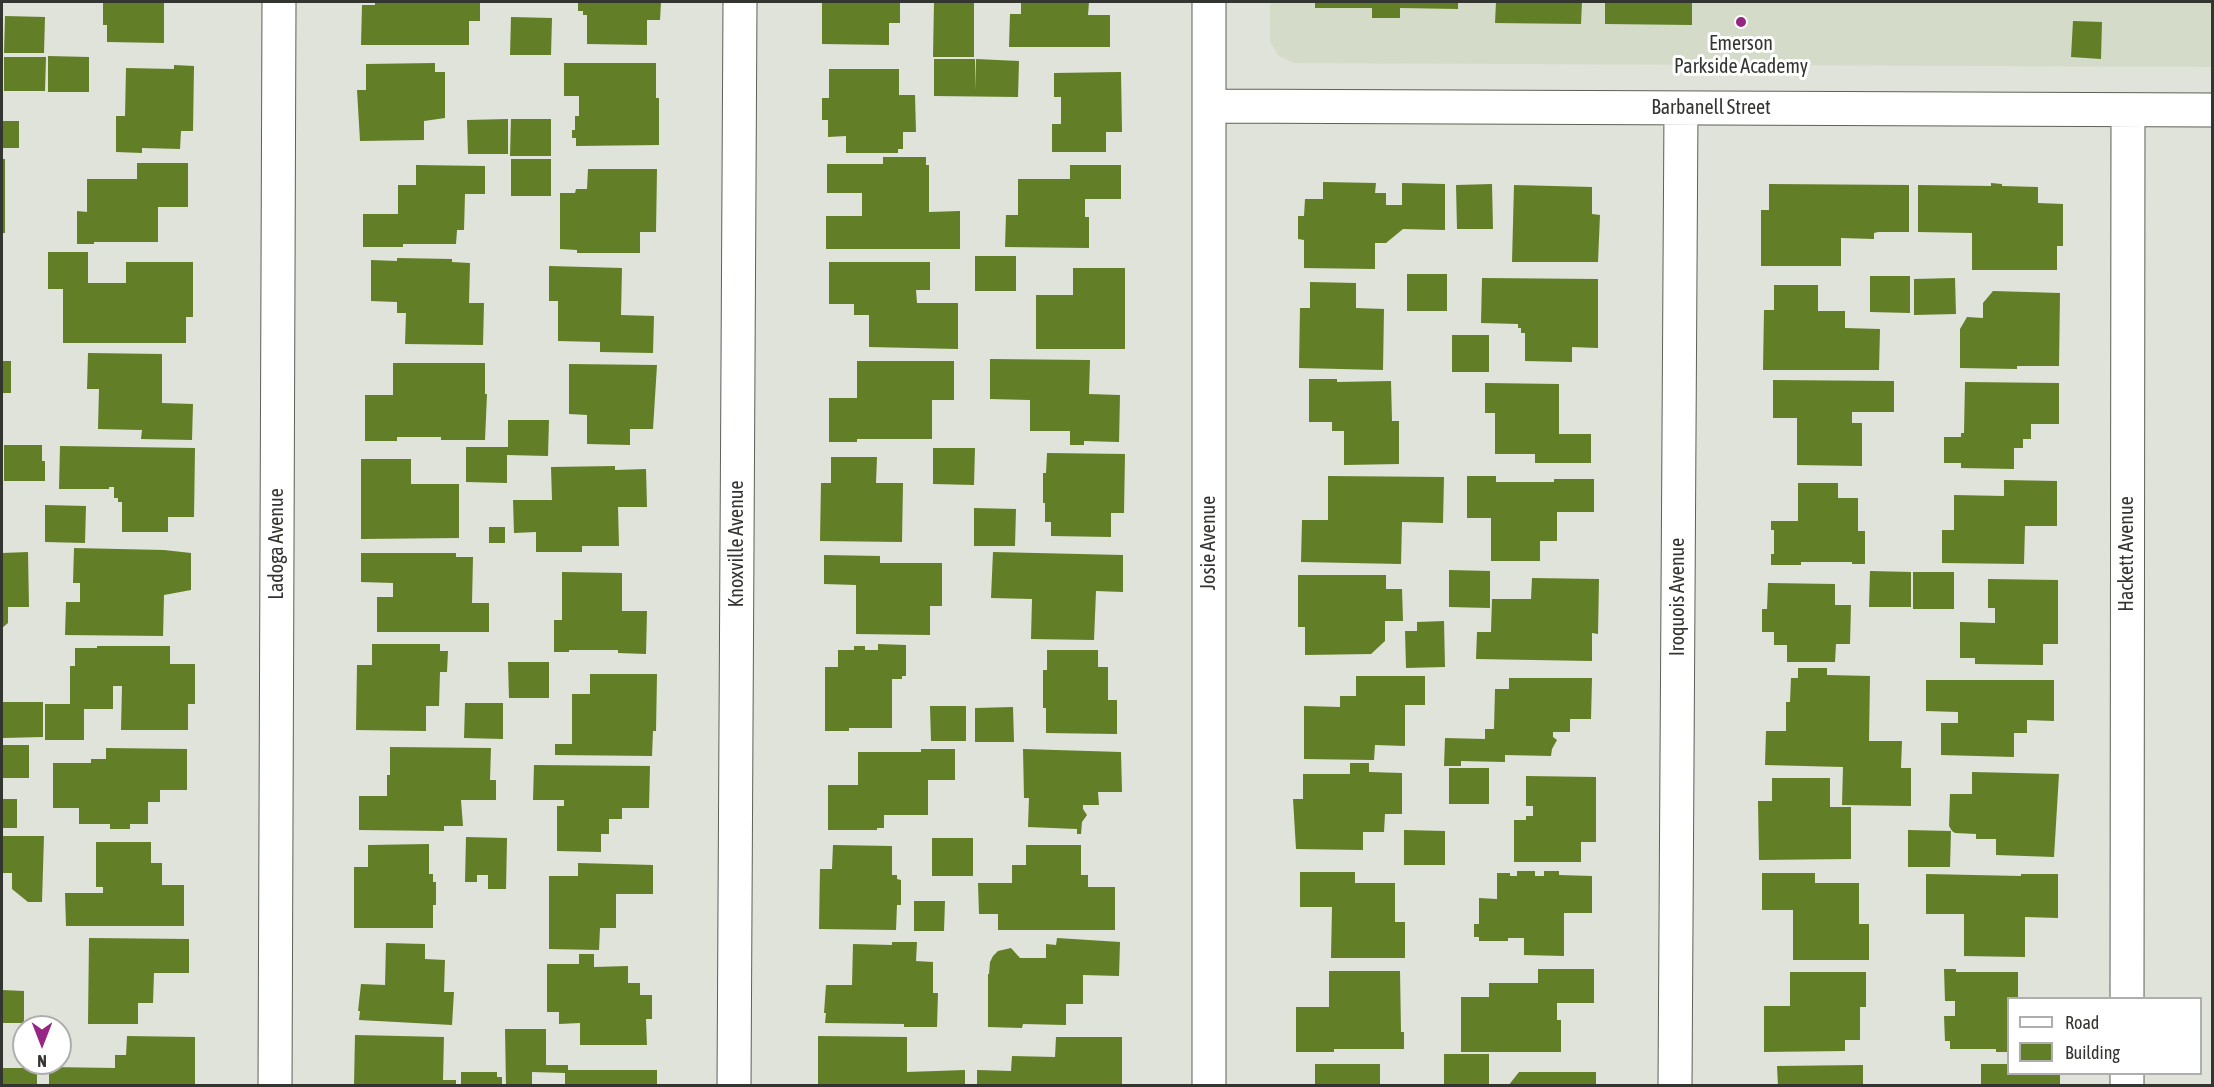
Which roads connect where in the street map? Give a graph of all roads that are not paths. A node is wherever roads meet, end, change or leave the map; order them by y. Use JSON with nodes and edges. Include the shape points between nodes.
{"nodes":[{"id":1,"x":279,"y":2,"type":"edge"},
{"id":2,"x":740,"y":2,"type":"edge"},
{"id":3,"x":1209,"y":2,"type":"edge"},
{"id":4,"x":1209,"y":106,"type":"junction"},
{"id":5,"x":1681,"y":108,"type":"junction"},
{"id":6,"x":2128,"y":110,"type":"junction"},
{"id":7,"x":2212,"y":110,"type":"edge"},
{"id":8,"x":2127,"y":997,"type":"edge"},
{"id":9,"x":274,"y":1086,"type":"edge"},
{"id":10,"x":734,"y":1086,"type":"edge"},
{"id":11,"x":1209,"y":1086,"type":"edge"},
{"id":12,"x":1676,"y":1086,"type":"edge"}],
"edges":[{"from":1,"to":9,"type":"street","name":"Ladoga Avenue"},
{"from":2,"to":10,"type":"street","name":"Knoxville Avenue"},
{"from":3,"to":4,"type":"street","name":"Josie Avenue"},
{"from":4,"to":5,"type":"street","name":"Barbanell Street"},
{"from":4,"to":11,"type":"street","name":"Josie Avenue"},
{"from":5,"to":6,"type":"street","name":"Barbanell Street"},
{"from":5,"to":12,"type":"street","name":"Iroquois Avenue"},
{"from":6,"to":7,"type":"street","name":"Barbanell Street"},
{"from":6,"to":8,"type":"street","name":"Hackett Avenue"}]}
